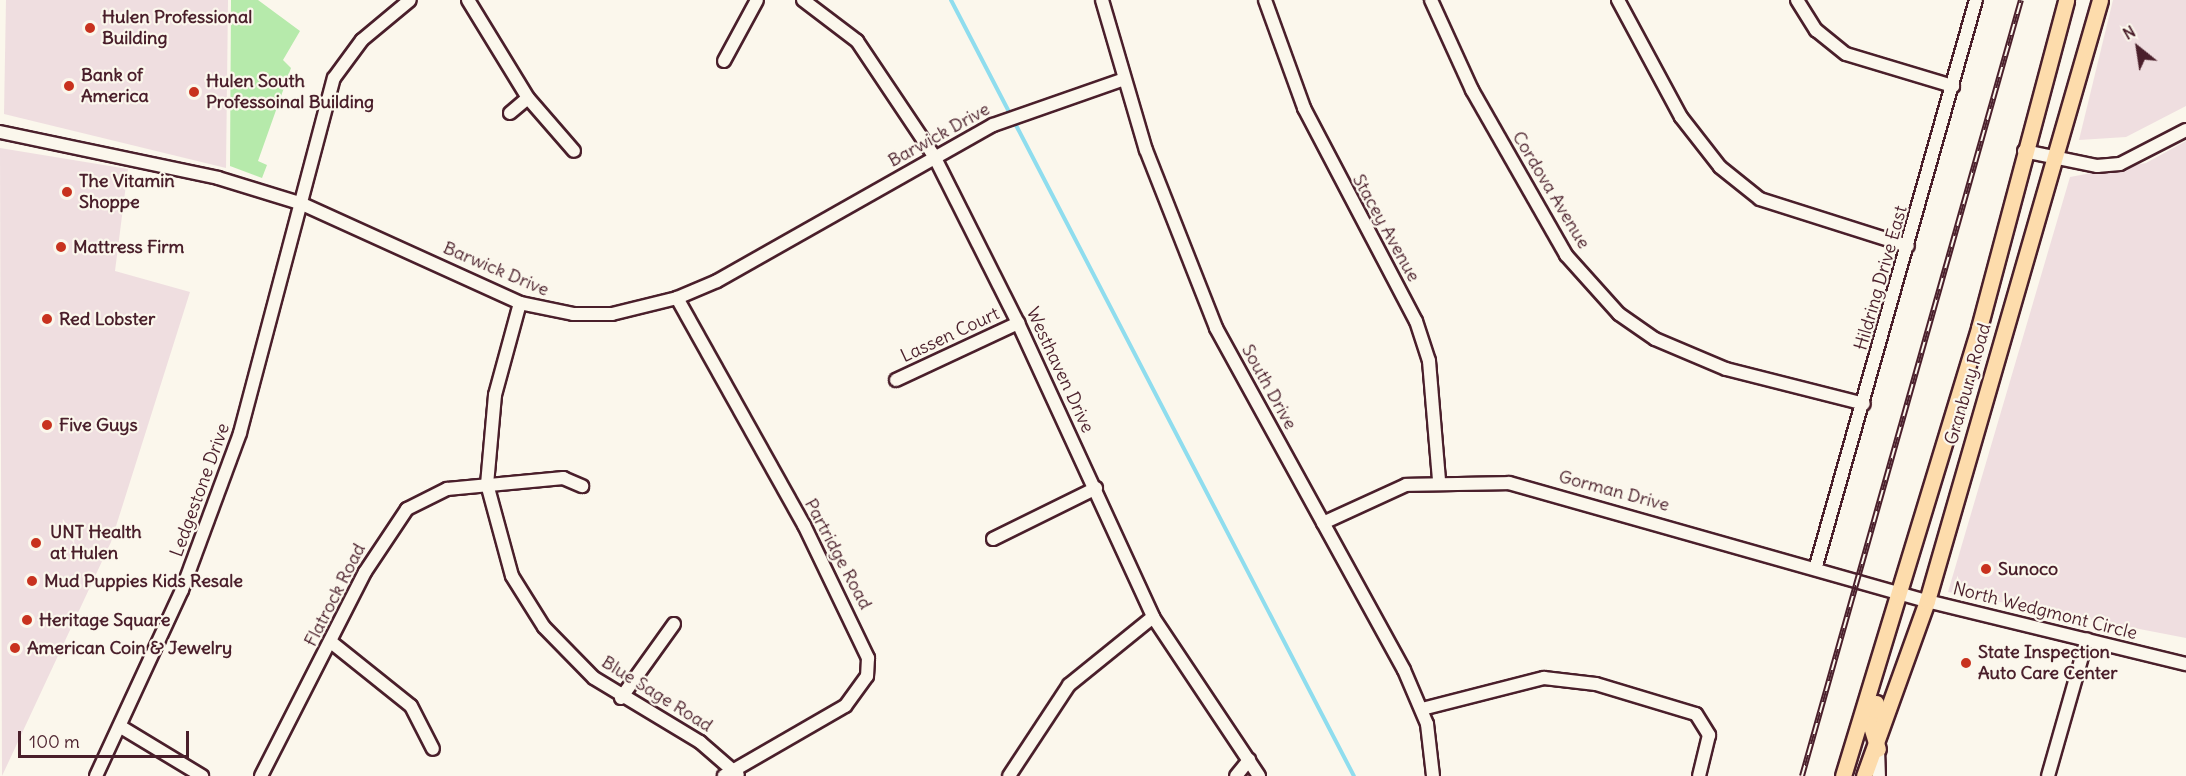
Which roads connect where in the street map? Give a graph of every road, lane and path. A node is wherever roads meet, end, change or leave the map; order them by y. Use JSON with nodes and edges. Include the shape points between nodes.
{"nodes":[{"id":1,"x":410,"y":0,"type":"edge"},
{"id":2,"x":468,"y":0,"type":"edge"},
{"id":3,"x":757,"y":0,"type":"edge"},
{"id":4,"x":802,"y":0,"type":"edge"},
{"id":5,"x":1102,"y":0,"type":"edge"},
{"id":6,"x":1265,"y":0,"type":"edge"},
{"id":7,"x":1431,"y":0,"type":"edge"},
{"id":8,"x":1618,"y":0,"type":"edge"},
{"id":9,"x":1797,"y":0,"type":"edge"},
{"id":10,"x":1977,"y":0,"type":"edge"},
{"id":11,"x":2066,"y":0,"type":"edge"},
{"id":12,"x":2100,"y":0,"type":"edge"},
{"id":13,"x":724,"y":61,"type":"dead end"},
{"id":14,"x":1124,"y":79,"type":"junction"},
{"id":15,"x":1953,"y":86,"type":"junction"},
{"id":16,"x":528,"y":98,"type":"junction"},
{"id":17,"x":510,"y":113,"type":"dead end"},
{"id":18,"x":2186,"y":130,"type":"edge"},
{"id":19,"x":0,"y":132,"type":"edge"},
{"id":20,"x":574,"y":151,"type":"dead end"},
{"id":21,"x":2024,"y":152,"type":"junction"},
{"id":22,"x":934,"y":156,"type":"junction"},
{"id":23,"x":2055,"y":158,"type":"junction"},
{"id":24,"x":300,"y":203,"type":"junction"},
{"id":25,"x":1908,"y":246,"type":"junction"},
{"id":26,"x":677,"y":298,"type":"junction"},
{"id":27,"x":520,"y":303,"type":"junction"},
{"id":28,"x":1018,"y":323,"type":"junction"},
{"id":29,"x":896,"y":380,"type":"dead end"},
{"id":30,"x":1864,"y":404,"type":"junction"},
{"id":31,"x":1439,"y":481,"type":"junction"},
{"id":32,"x":487,"y":484,"type":"junction"},
{"id":33,"x":582,"y":486,"type":"dead end"},
{"id":34,"x":1096,"y":489,"type":"junction"},
{"id":35,"x":1323,"y":523,"type":"junction"},
{"id":36,"x":993,"y":539,"type":"dead end"},
{"id":37,"x":1816,"y":566,"type":"junction"},
{"id":38,"x":1896,"y":592,"type":"junction"},
{"id":39,"x":1927,"y":601,"type":"junction"},
{"id":40,"x":1154,"y":617,"type":"junction"},
{"id":41,"x":674,"y":624,"type":"dead end"},
{"id":42,"x":2087,"y":639,"type":"junction"},
{"id":43,"x":331,"y":642,"type":"junction"},
{"id":44,"x":1882,"y":647,"type":"junction"},
{"id":45,"x":2186,"y":664,"type":"edge"},
{"id":46,"x":621,"y":698,"type":"junction"},
{"id":47,"x":1422,"y":709,"type":"junction"},
{"id":48,"x":121,"y":726,"type":"junction"},
{"id":49,"x":433,"y":749,"type":"dead end"},
{"id":50,"x":1878,"y":749,"type":"junction"},
{"id":51,"x":1249,"y":760,"type":"junction"},
{"id":52,"x":733,"y":774,"type":"edge"},
{"id":53,"x":96,"y":776,"type":"edge"},
{"id":54,"x":202,"y":776,"type":"edge"},
{"id":55,"x":261,"y":776,"type":"edge"},
{"id":56,"x":1009,"y":776,"type":"edge"},
{"id":57,"x":1236,"y":776,"type":"edge"},
{"id":58,"x":1259,"y":776,"type":"edge"},
{"id":59,"x":1433,"y":776,"type":"edge"},
{"id":60,"x":1700,"y":776,"type":"edge"},
{"id":61,"x":1844,"y":776,"type":"edge"},
{"id":62,"x":1864,"y":776,"type":"edge"},
{"id":63,"x":1879,"y":776,"type":"edge"},
{"id":64,"x":2048,"y":776,"type":"edge"}],
"edges":[{"from":1,"to":24,"type":"street","via":[[362,40],[334,78]]},
{"from":2,"to":16,"type":"street"},
{"from":3,"to":13,"type":"street"},
{"from":4,"to":22,"type":"street","name":"Westhaven Drive","via":[[857,41]]},
{"from":5,"to":14,"type":"street","name":"South Drive"},
{"from":6,"to":31,"type":"street","name":"Stacey Avenue","via":[[1304,108],[1416,321],[1429,361]]},
{"from":7,"to":30,"type":"street","name":"Cordova Avenue","via":[[1472,90],[1566,255],[1619,314],[1655,339],[1726,369]]},
{"from":8,"to":25,"type":"street","via":[[1682,117],[1720,167],[1760,199]]},
{"from":9,"to":15,"type":"street","via":[[1816,30],[1846,54]]},
{"from":10,"to":15,"type":"street","name":"Hildring Drive East"},
{"from":11,"to":21,"type":"main road","name":"Granbury Road"},
{"from":12,"to":23,"type":"main road","name":"Granbury Road"},
{"from":14,"to":22,"type":"street","name":"Barwick Drive","via":[[1029,109]]},
{"from":14,"to":35,"type":"street","name":"South Drive","via":[[1150,161],[1216,328]]},
{"from":15,"to":25,"type":"street","name":"Hildring Drive East"},
{"from":16,"to":17,"type":"street"},
{"from":16,"to":20,"type":"street"},
{"from":18,"to":23,"type":"street","via":[[2120,164],[2097,166]]},
{"from":19,"to":24,"type":"street","name":"Barwick Drive","via":[[219,178]]},
{"from":21,"to":23,"type":"street"},
{"from":21,"to":38,"type":"main road","name":"Granbury Road","via":[[1979,327]]},
{"from":22,"to":26,"type":"street","name":"Barwick Drive","via":[[728,275]]},
{"from":22,"to":28,"type":"street","name":"Westhaven Drive"},
{"from":23,"to":39,"type":"main road","name":"Granbury Road"},
{"from":24,"to":27,"type":"street","name":"Barwick Drive"},
{"from":24,"to":48,"type":"street","name":"Ledgestone Drive","via":[[240,433],[182,590]]},
{"from":25,"to":30,"type":"street","name":"Hildring Drive East"},
{"from":26,"to":27,"type":"street","name":"Barwick Drive","via":[[612,314],[545,311]]},
{"from":26,"to":52,"type":"street","name":"Partridge Road","via":[[804,525],[868,658],[867,676],[845,706]]},
{"from":27,"to":32,"type":"street","name":"Blue Sage Road","via":[[495,394]]},
{"from":28,"to":29,"type":"street","name":"Lassen Court"},
{"from":28,"to":34,"type":"street","name":"Westhaven Drive"},
{"from":30,"to":37,"type":"street","name":"Hildring Drive East"},
{"from":31,"to":35,"type":"street","name":"Gorman Drive","via":[[1371,497]]},
{"from":31,"to":37,"type":"street","name":"Gorman Drive","via":[[1542,490]]},
{"from":32,"to":33,"type":"street","name":"Flatrock Road","via":[[563,478]]},
{"from":32,"to":43,"type":"street","name":"Flatrock Road","via":[[447,489],[407,509],[371,562]]},
{"from":32,"to":46,"type":"street","name":"Blue Sage Road","via":[[500,545],[527,604],[578,663]]},
{"from":34,"to":36,"type":"street"},
{"from":34,"to":40,"type":"street","name":"Westhaven Drive"},
{"from":35,"to":47,"type":"street","name":"South Drive"},
{"from":37,"to":38,"type":"street","name":"Gorman Drive"},
{"from":38,"to":39,"type":"street","name":"North Wedgmont Circle"},
{"from":38,"to":44,"type":"main road","name":"Granbury Road"},
{"from":39,"to":42,"type":"street","name":"North Wedgmont Circle"},
{"from":39,"to":50,"type":"main road","name":"Granbury Road"},
{"from":40,"to":51,"type":"street","name":"Westhaven Drive"},
{"from":40,"to":56,"type":"street","via":[[1069,685]]},
{"from":41,"to":46,"type":"street"},
{"from":42,"to":45,"type":"street","name":"North Wedgmont Circle"},
{"from":42,"to":64,"type":"street"},
{"from":43,"to":49,"type":"street","via":[[411,706]]},
{"from":43,"to":55,"type":"street","name":"Flatrock Road"},
{"from":44,"to":50,"type":"main road","via":[[1883,678],[1870,723]]},
{"from":44,"to":61,"type":"main road","name":"Granbury Road"},
{"from":46,"to":52,"type":"street","name":"Blue Sage Road","via":[[700,742]]},
{"from":47,"to":59,"type":"street","name":"South Drive"},
{"from":47,"to":60,"type":"street","via":[[1544,678],[1596,684],[1696,714],[1709,735]]},
{"from":48,"to":53,"type":"street","name":"Ledgestone Drive"},
{"from":48,"to":54,"type":"street"},
{"from":50,"to":62,"type":"main road","name":"Granbury Road"},
{"from":50,"to":63,"type":"street"},
{"from":51,"to":57,"type":"street"},
{"from":51,"to":58,"type":"street","name":"Westhaven Drive"}]}
